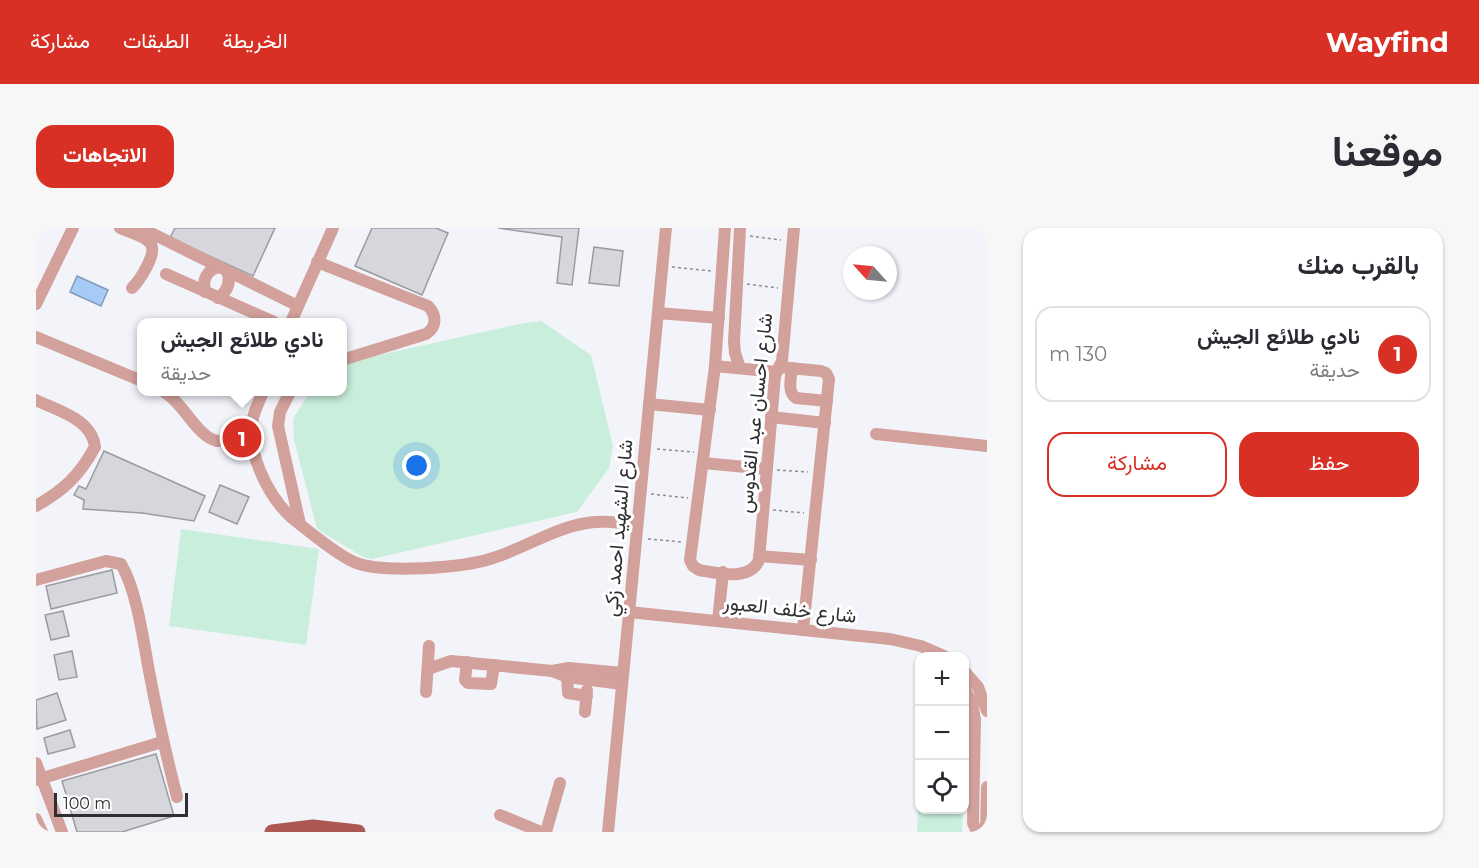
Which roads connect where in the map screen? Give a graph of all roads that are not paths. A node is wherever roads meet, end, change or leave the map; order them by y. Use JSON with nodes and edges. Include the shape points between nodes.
{"nodes":[{"id":1,"x":73,"y":228,"type":"edge"},
{"id":2,"x":120,"y":228,"type":"edge"},
{"id":3,"x":141,"y":228,"type":"edge"},
{"id":4,"x":333,"y":228,"type":"edge"},
{"id":5,"x":666,"y":228,"type":"edge"},
{"id":6,"x":726,"y":228,"type":"edge"},
{"id":7,"x":794,"y":228,"type":"edge"},
{"id":8,"x":740,"y":231,"type":"edge"},
{"id":9,"x":162,"y":233,"type":"edge"},
{"id":10,"x":317,"y":262,"type":"junction"},
{"id":11,"x":223,"y":269,"type":"junction"},
{"id":12,"x":165,"y":274,"type":"dead end"},
{"id":13,"x":132,"y":288,"type":"dead end"},
{"id":14,"x":205,"y":292,"type":"junction"},
{"id":15,"x":218,"y":298,"type":"junction"},
{"id":16,"x":36,"y":304,"type":"edge"},
{"id":17,"x":298,"y":306,"type":"junction"},
{"id":18,"x":658,"y":313,"type":"junction"},
{"id":19,"x":265,"y":318,"type":"edge"},
{"id":20,"x":293,"y":318,"type":"edge"},
{"id":21,"x":719,"y":318,"type":"junction"},
{"id":22,"x":36,"y":337,"type":"edge"},
{"id":23,"x":347,"y":358,"type":"edge"},
{"id":24,"x":715,"y":366,"type":"junction"},
{"id":25,"x":740,"y":368,"type":"junction"},
{"id":26,"x":782,"y":369,"type":"junction"},
{"id":27,"x":137,"y":379,"type":"edge"},
{"id":28,"x":169,"y":396,"type":"edge"},
{"id":29,"x":262,"y":396,"type":"edge"},
{"id":30,"x":288,"y":396,"type":"edge"},
{"id":31,"x":36,"y":400,"type":"edge"},
{"id":32,"x":827,"y":401,"type":"junction"},
{"id":33,"x":649,"y":404,"type":"junction"},
{"id":34,"x":710,"y":410,"type":"junction"},
{"id":35,"x":771,"y":417,"type":"junction"},
{"id":36,"x":825,"y":423,"type":"junction"},
{"id":37,"x":876,"y":434,"type":"dead end"},
{"id":38,"x":251,"y":435,"type":"junction"},
{"id":39,"x":987,"y":446,"type":"edge"},
{"id":40,"x":703,"y":458,"type":"junction"},
{"id":41,"x":767,"y":469,"type":"junction"},
{"id":42,"x":36,"y":506,"type":"edge"},
{"id":43,"x":300,"y":524,"type":"junction"},
{"id":44,"x":636,"y":532,"type":"junction"},
{"id":45,"x":759,"y":556,"type":"junction"},
{"id":46,"x":811,"y":560,"type":"junction"},
{"id":47,"x":723,"y":572,"type":"junction"},
{"id":48,"x":36,"y":580,"type":"edge"},
{"id":49,"x":629,"y":612,"type":"junction"},
{"id":50,"x":718,"y":621,"type":"junction"},
{"id":51,"x":803,"y":630,"type":"junction"},
{"id":52,"x":429,"y":646,"type":"dead end"},
{"id":53,"x":934,"y":652,"type":"edge"},
{"id":54,"x":466,"y":662,"type":"junction"},
{"id":55,"x":494,"y":665,"type":"junction"},
{"id":56,"x":428,"y":669,"type":"junction"},
{"id":57,"x":552,"y":670,"type":"junction"},
{"id":58,"x":567,"y":677,"type":"junction"},
{"id":59,"x":969,"y":677,"type":"edge"},
{"id":60,"x":623,"y":678,"type":"junction"},
{"id":61,"x":588,"y":680,"type":"junction"},
{"id":62,"x":426,"y":692,"type":"dead end"},
{"id":63,"x":587,"y":696,"type":"junction"},
{"id":64,"x":969,"y":697,"type":"edge"},
{"id":65,"x":987,"y":711,"type":"edge"},
{"id":66,"x":585,"y":712,"type":"dead end"},
{"id":67,"x":161,"y":738,"type":"junction"},
{"id":68,"x":37,"y":773,"type":"edge"},
{"id":69,"x":560,"y":783,"type":"dead end"},
{"id":70,"x":987,"y":787,"type":"edge"},
{"id":71,"x":177,"y":797,"type":"dead end"},
{"id":72,"x":500,"y":815,"type":"dead end"},
{"id":73,"x":36,"y":819,"type":"edge"},
{"id":74,"x":41,"y":832,"type":"edge"},
{"id":75,"x":62,"y":832,"type":"edge"},
{"id":76,"x":272,"y":832,"type":"edge"},
{"id":77,"x":358,"y":832,"type":"edge"},
{"id":78,"x":541,"y":832,"type":"edge"},
{"id":79,"x":546,"y":832,"type":"edge"},
{"id":80,"x":608,"y":832,"type":"edge"},
{"id":81,"x":977,"y":832,"type":"edge"},
{"id":82,"x":986,"y":832,"type":"edge"}],
"edges":[{"from":1,"to":16,"type":"street"},
{"from":2,"to":13,"type":"street","via":[[145,240],[152,248],[149,262]]},
{"from":3,"to":9,"type":"street"},
{"from":4,"to":10,"type":"street"},
{"from":5,"to":18,"type":"street","name":"شارع الشهيد احمد زكي"},
{"from":6,"to":21,"type":"street"},
{"from":7,"to":26,"type":"street","name":"شارع احسان عبد القدوس"},
{"from":8,"to":25,"type":"street","via":[[734,347]]},
{"from":9,"to":11,"type":"street"},
{"from":10,"to":17,"type":"street"},
{"from":10,"to":23,"type":"street","via":[[428,306],[435,317],[426,334]]},
{"from":11,"to":14,"type":"street","via":[[212,270],[206,276]]},
{"from":11,"to":15,"type":"street","via":[[229,280]]},
{"from":11,"to":17,"type":"street"},
{"from":12,"to":14,"type":"street"},
{"from":14,"to":15,"type":"street"},
{"from":15,"to":19,"type":"street"},
{"from":17,"to":20,"type":"street"},
{"from":18,"to":21,"type":"street"},
{"from":18,"to":33,"type":"street","name":"شارع الشهيد احمد زكي"},
{"from":21,"to":24,"type":"street"},
{"from":22,"to":27,"type":"street"},
{"from":24,"to":25,"type":"street"},
{"from":24,"to":34,"type":"street"},
{"from":25,"to":26,"type":"street"},
{"from":26,"to":32,"type":"street","via":[[796,398]]},
{"from":26,"to":32,"type":"street","via":[[826,373]]},
{"from":26,"to":35,"type":"street","name":"شارع احسان عبد القدوس"},
{"from":28,"to":38,"type":"street","via":[[209,437],[218,441]]},
{"from":29,"to":38,"type":"street"},
{"from":30,"to":43,"type":"street","via":[[278,426]]},
{"from":31,"to":42,"type":"street","via":[[83,423],[92,433],[95,447],[60,493]]},
{"from":32,"to":36,"type":"street"},
{"from":33,"to":34,"type":"street"},
{"from":33,"to":44,"type":"street","name":"شارع الشهيد احمد زكي"},
{"from":34,"to":40,"type":"street"},
{"from":35,"to":36,"type":"street"},
{"from":35,"to":41,"type":"street","name":"شارع احسان عبد القدوس"},
{"from":36,"to":46,"type":"street"},
{"from":37,"to":39,"type":"street"},
{"from":38,"to":43,"type":"street","via":[[255,457],[270,491]]},
{"from":40,"to":41,"type":"street"},
{"from":40,"to":47,"type":"street","via":[[690,560],[696,568]]},
{"from":41,"to":45,"type":"street","name":"شارع احسان عبد القدوس"},
{"from":43,"to":44,"type":"street","via":[[352,561],[386,569],[471,564],[588,522],[615,522]]},
{"from":44,"to":49,"type":"street","name":"شارع الشهيد احمد زكي"},
{"from":45,"to":46,"type":"street"},
{"from":45,"to":47,"type":"street","via":[[757,565],[746,573]]},
{"from":46,"to":51,"type":"street"},
{"from":47,"to":50,"type":"street"},
{"from":48,"to":67,"type":"street","via":[[106,561],[121,564],[138,616]]},
{"from":49,"to":50,"type":"street","name":"شارع خلف العبور"},
{"from":49,"to":60,"type":"street","name":"شارع الشهيد احمد زكي"},
{"from":50,"to":51,"type":"street","name":"شارع خلف العبور"},
{"from":51,"to":53,"type":"street","name":"شارع خلف العبور","via":[[898,640]]},
{"from":52,"to":56,"type":"street"},
{"from":54,"to":55,"type":"street"},
{"from":54,"to":55,"type":"street","via":[[468,683],[491,684]]},
{"from":54,"to":56,"type":"street","via":[[448,661]]},
{"from":55,"to":57,"type":"street"},
{"from":56,"to":62,"type":"street"},
{"from":57,"to":58,"type":"street"},
{"from":57,"to":60,"type":"street","via":[[569,668]]},
{"from":58,"to":61,"type":"street"},
{"from":58,"to":63,"type":"street","via":[[568,693]]},
{"from":59,"to":65,"type":"street","via":[[978,687]]},
{"from":60,"to":61,"type":"street"},
{"from":60,"to":80,"type":"street","name":"شارع الشهيد احمد زكي"},
{"from":61,"to":63,"type":"street"},
{"from":63,"to":66,"type":"street"},
{"from":64,"to":81,"type":"street","via":[[975,719],[973,823]]},
{"from":67,"to":68,"type":"street"},
{"from":67,"to":71,"type":"street"},
{"from":68,"to":75,"type":"street"},
{"from":69,"to":79,"type":"street"},
{"from":70,"to":82,"type":"street"},
{"from":72,"to":78,"type":"street"},
{"from":73,"to":74,"type":"street"},
{"from":76,"to":77,"type":"main road","via":[[313,827]]}]}
